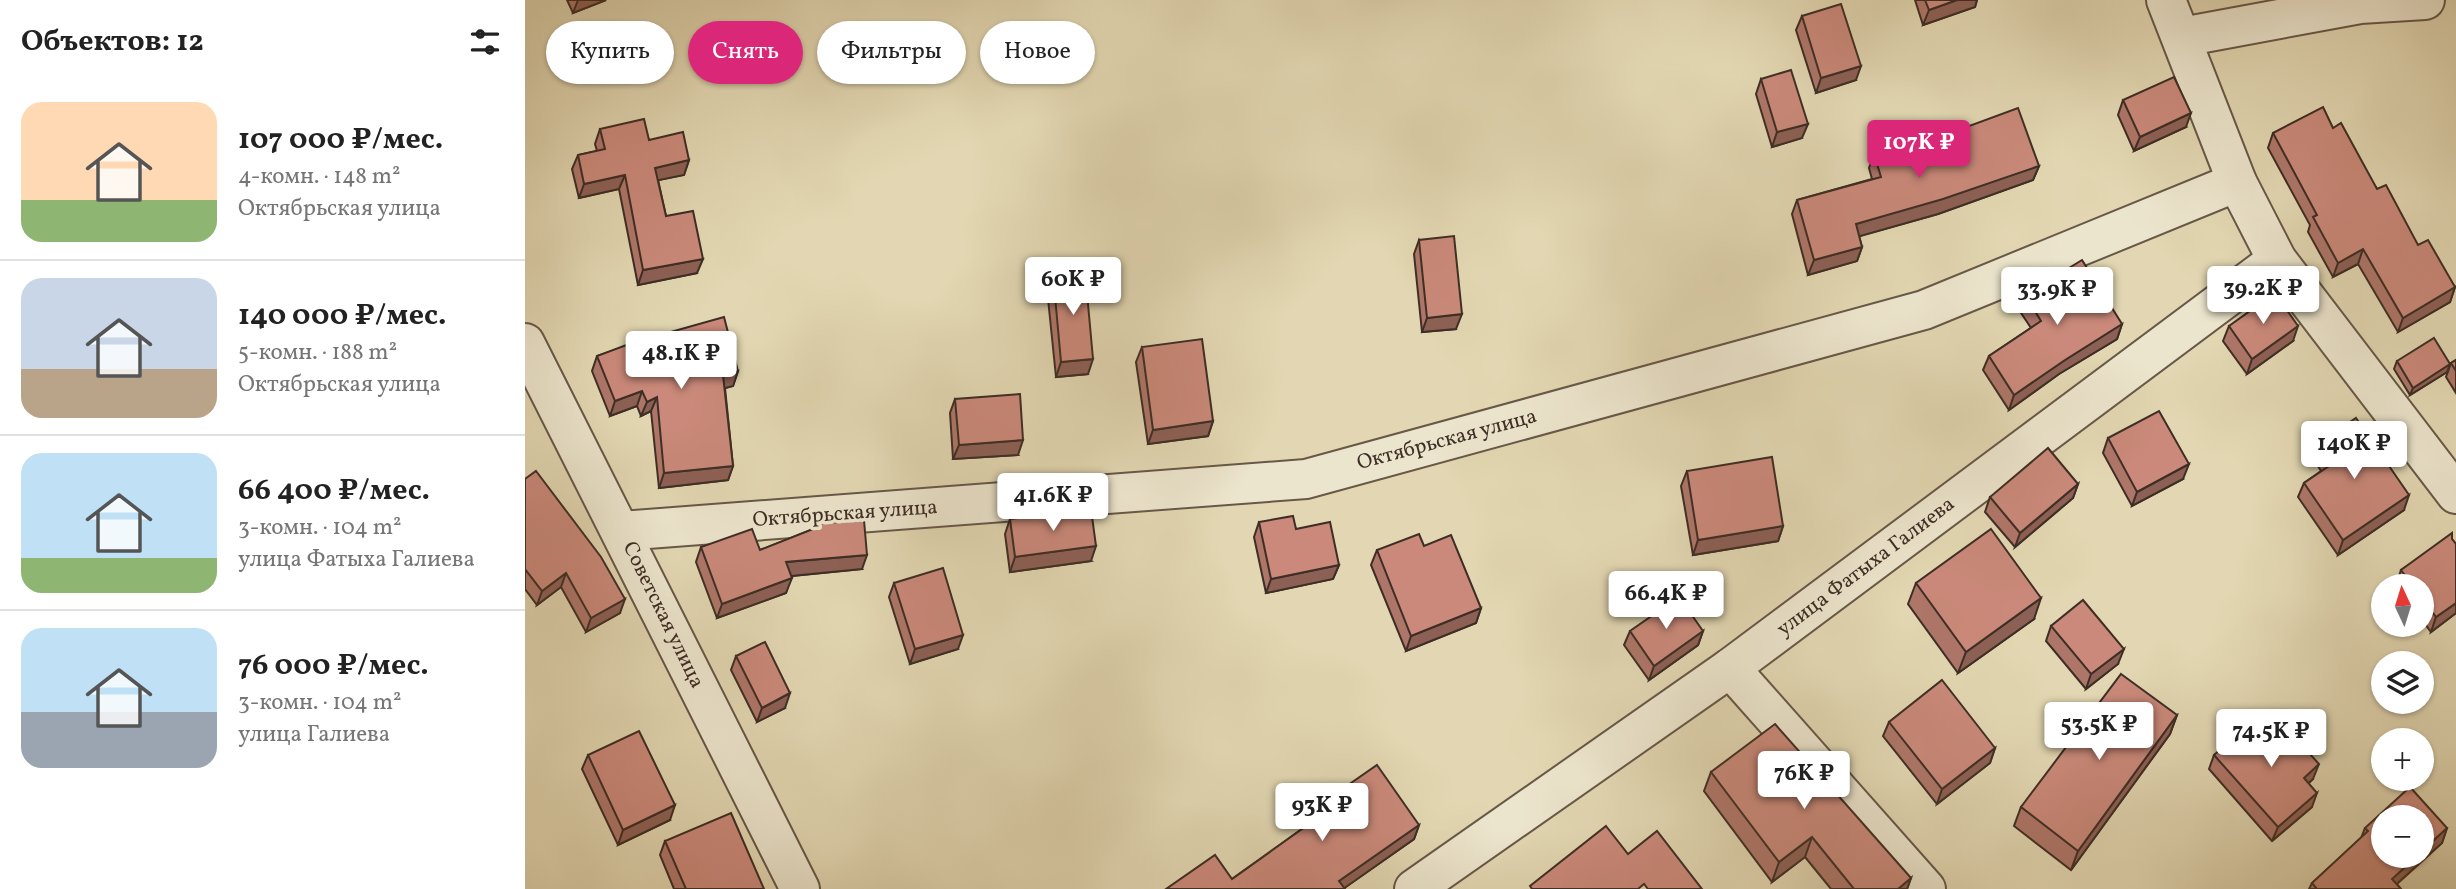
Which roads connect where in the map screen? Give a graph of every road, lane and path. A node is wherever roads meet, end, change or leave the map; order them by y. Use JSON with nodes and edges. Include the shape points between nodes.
{"nodes":[{"id":1,"x":2166,"y":0,"type":"edge"},
{"id":2,"x":2425,"y":0,"type":"edge"},
{"id":3,"x":2182,"y":37,"type":"junction"},
{"id":4,"x":2237,"y":182,"type":"junction"},
{"id":5,"x":2277,"y":260,"type":"junction"},
{"id":6,"x":525,"y":343,"type":"edge"},
{"id":7,"x":2456,"y":494,"type":"edge"},
{"id":8,"x":621,"y":531,"type":"junction"},
{"id":9,"x":1730,"y":668,"type":"junction"},
{"id":10,"x":800,"y":889,"type":"edge"},
{"id":11,"x":1414,"y":889,"type":"edge"},
{"id":12,"x":1926,"y":889,"type":"edge"}],
"edges":[{"from":1,"to":3,"type":"street"},
{"from":2,"to":3,"type":"street","via":[[2360,4]]},
{"from":3,"to":4,"type":"street"},
{"from":4,"to":5,"type":"street"},
{"from":4,"to":8,"type":"street","name":"Октябрьская улица","via":[[1924,310],[1306,478]]},
{"from":5,"to":7,"type":"street"},
{"from":5,"to":9,"type":"street","name":"улица Фатыха Галиева"},
{"from":6,"to":8,"type":"street","name":"Советская улица"},
{"from":8,"to":10,"type":"street","name":"Советская улица"},
{"from":9,"to":11,"type":"street","name":"улица Фатыха Галиева"},
{"from":9,"to":12,"type":"street"}]}
